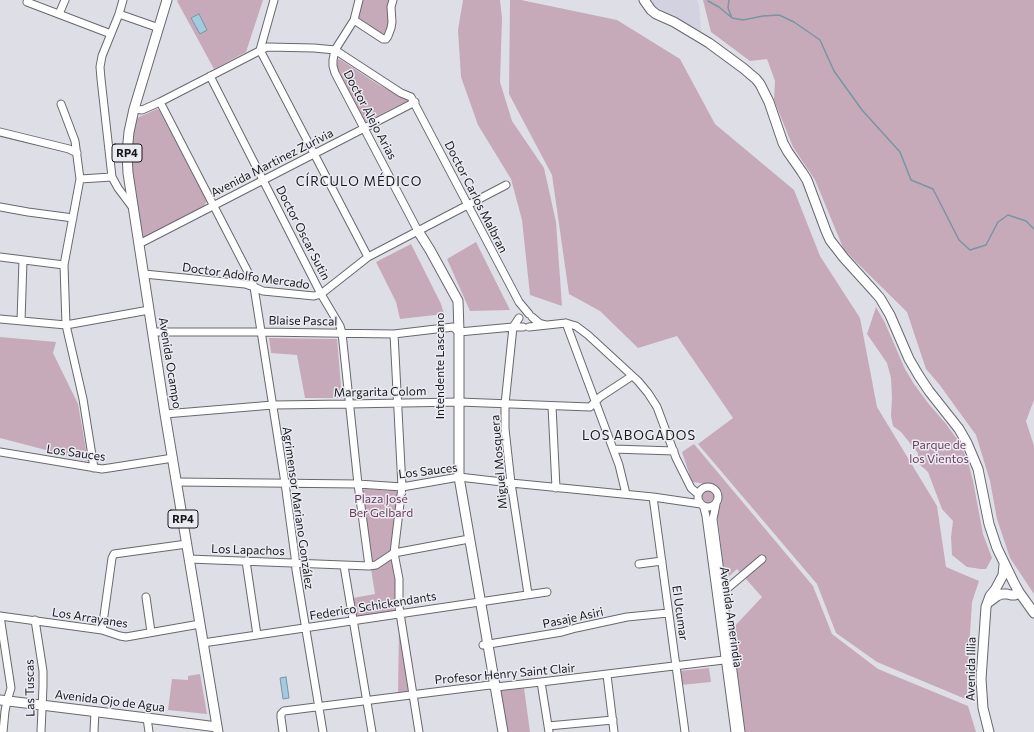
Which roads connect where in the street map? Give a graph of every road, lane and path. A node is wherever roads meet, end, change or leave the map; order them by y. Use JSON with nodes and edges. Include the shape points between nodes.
{"nodes":[{"id":1,"x":65,"y":0,"type":"edge"},
{"id":2,"x":123,"y":0,"type":"edge"},
{"id":3,"x":168,"y":0,"type":"edge"},
{"id":4,"x":274,"y":0,"type":"edge"},
{"id":5,"x":359,"y":0,"type":"edge"},
{"id":6,"x":393,"y":0,"type":"edge"},
{"id":7,"x":644,"y":0,"type":"edge"},
{"id":8,"x":27,"y":2,"type":"dead end"},
{"id":9,"x":59,"y":14,"type":"junction"},
{"id":10,"x":119,"y":14,"type":"junction"},
{"id":11,"x":354,"y":20,"type":"junction"},
{"id":12,"x":159,"y":28,"type":"junction"},
{"id":13,"x":112,"y":34,"type":"junction"},
{"id":14,"x":260,"y":50,"type":"junction"},
{"id":15,"x":335,"y":50,"type":"junction"},
{"id":16,"x":210,"y":76,"type":"junction"},
{"id":17,"x":160,"y":102,"type":"junction"},
{"id":18,"x":415,"y":102,"type":"junction"},
{"id":19,"x":61,"y":104,"type":"dead end"},
{"id":20,"x":134,"y":109,"type":"junction"},
{"id":21,"x":364,"y":128,"type":"junction"},
{"id":22,"x":0,"y":132,"type":"edge"},
{"id":23,"x":77,"y":153,"type":"junction"},
{"id":24,"x":314,"y":153,"type":"junction"},
{"id":25,"x":112,"y":177,"type":"junction"},
{"id":26,"x":80,"y":179,"type":"junction"},
{"id":27,"x":263,"y":180,"type":"junction"},
{"id":28,"x":130,"y":185,"type":"junction"},
{"id":29,"x":506,"y":185,"type":"dead end"},
{"id":30,"x":118,"y":188,"type":"junction"},
{"id":31,"x":468,"y":204,"type":"junction"},
{"id":32,"x":214,"y":205,"type":"junction"},
{"id":33,"x":0,"y":207,"type":"edge"},
{"id":34,"x":133,"y":208,"type":"junction"},
{"id":35,"x":74,"y":218,"type":"junction"},
{"id":36,"x":418,"y":231,"type":"junction"},
{"id":37,"x":139,"y":244,"type":"junction"},
{"id":38,"x":368,"y":256,"type":"junction"},
{"id":39,"x":0,"y":257,"type":"edge"},
{"id":40,"x":23,"y":260,"type":"junction"},
{"id":41,"x":64,"y":266,"type":"junction"},
{"id":42,"x":144,"y":274,"type":"junction"},
{"id":43,"x":254,"y":286,"type":"junction"},
{"id":44,"x":321,"y":294,"type":"junction"},
{"id":45,"x":519,"y":302,"type":"junction"},
{"id":46,"x":149,"y":310,"type":"junction"},
{"id":47,"x":531,"y":315,"type":"junction"},
{"id":48,"x":520,"y":316,"type":"junction"},
{"id":49,"x":0,"y":319,"type":"edge"},
{"id":50,"x":21,"y":321,"type":"junction"},
{"id":51,"x":566,"y":323,"type":"junction"},
{"id":52,"x":66,"y":325,"type":"junction"},
{"id":53,"x":546,"y":325,"type":"junction"},
{"id":54,"x":513,"y":327,"type":"junction"},
{"id":55,"x":526,"y":327,"type":"junction"},
{"id":56,"x":456,"y":330,"type":"junction"},
{"id":57,"x":153,"y":332,"type":"junction"},
{"id":58,"x":261,"y":332,"type":"junction"},
{"id":59,"x":342,"y":333,"type":"junction"},
{"id":60,"x":394,"y":334,"type":"junction"},
{"id":61,"x":632,"y":376,"type":"junction"},
{"id":62,"x":456,"y":402,"type":"junction"},
{"id":63,"x":596,"y":402,"type":"junction"},
{"id":64,"x":397,"y":403,"type":"junction"},
{"id":65,"x":273,"y":404,"type":"junction"},
{"id":66,"x":349,"y":404,"type":"junction"},
{"id":67,"x":505,"y":404,"type":"junction"},
{"id":68,"x":552,"y":406,"type":"junction"},
{"id":69,"x":165,"y":414,"type":"junction"},
{"id":70,"x":614,"y":448,"type":"junction"},
{"id":71,"x":674,"y":451,"type":"junction"},
{"id":72,"x":0,"y":452,"type":"edge"},
{"id":73,"x":173,"y":458,"type":"junction"},
{"id":74,"x":94,"y":468,"type":"junction"},
{"id":75,"x":456,"y":478,"type":"junction"},
{"id":76,"x":177,"y":482,"type":"junction"},
{"id":77,"x":689,"y":483,"type":"junction"},
{"id":78,"x":285,"y":484,"type":"junction"},
{"id":79,"x":358,"y":484,"type":"junction"},
{"id":80,"x":511,"y":484,"type":"junction"},
{"id":81,"x":402,"y":487,"type":"junction"},
{"id":82,"x":705,"y":487,"type":"junction"},
{"id":83,"x":556,"y":488,"type":"junction"},
{"id":84,"x":626,"y":494,"type":"junction"},
{"id":85,"x":698,"y":495,"type":"junction"},
{"id":86,"x":653,"y":497,"type":"junction"},
{"id":87,"x":680,"y":501,"type":"junction"},
{"id":88,"x":716,"y":504,"type":"junction"},
{"id":89,"x":702,"y":505,"type":"junction"},
{"id":90,"x":467,"y":539,"type":"junction"},
{"id":91,"x":187,"y":544,"type":"junction"},
{"id":92,"x":394,"y":553,"type":"junction"},
{"id":93,"x":189,"y":559,"type":"junction"},
{"id":94,"x":762,"y":559,"type":"dead end"},
{"id":95,"x":246,"y":561,"type":"junction"},
{"id":96,"x":662,"y":562,"type":"junction"},
{"id":97,"x":295,"y":563,"type":"junction"},
{"id":98,"x":1004,"y":563,"type":"junction"},
{"id":99,"x":639,"y":564,"type":"dead end"},
{"id":100,"x":344,"y":566,"type":"junction"},
{"id":101,"x":369,"y":566,"type":"junction"},
{"id":102,"x":1014,"y":583,"type":"junction"},
{"id":103,"x":995,"y":590,"type":"junction"},
{"id":104,"x":546,"y":592,"type":"dead end"},
{"id":105,"x":723,"y":592,"type":"junction"},
{"id":106,"x":1019,"y":592,"type":"junction"},
{"id":107,"x":528,"y":594,"type":"junction"},
{"id":108,"x":146,"y":597,"type":"dead end"},
{"id":109,"x":478,"y":602,"type":"junction"},
{"id":110,"x":986,"y":607,"type":"junction"},
{"id":111,"x":400,"y":613,"type":"junction"},
{"id":112,"x":668,"y":613,"type":"junction"},
{"id":113,"x":1034,"y":614,"type":"edge"},
{"id":114,"x":0,"y":616,"type":"edge"},
{"id":115,"x":35,"y":620,"type":"junction"},
{"id":116,"x":353,"y":620,"type":"junction"},
{"id":117,"x":200,"y":624,"type":"junction"},
{"id":118,"x":305,"y":628,"type":"junction"},
{"id":119,"x":102,"y":630,"type":"junction"},
{"id":120,"x":151,"y":632,"type":"junction"},
{"id":121,"x":257,"y":635,"type":"junction"},
{"id":122,"x":203,"y":643,"type":"junction"},
{"id":123,"x":486,"y":644,"type":"junction"},
{"id":124,"x":728,"y":660,"type":"junction"},
{"id":125,"x":676,"y":666,"type":"junction"},
{"id":126,"x":607,"y":675,"type":"junction"},
{"id":127,"x":541,"y":682,"type":"junction"},
{"id":128,"x":493,"y":686,"type":"junction"},
{"id":129,"x":413,"y":694,"type":"junction"},
{"id":130,"x":3,"y":700,"type":"edge"},
{"id":131,"x":366,"y":700,"type":"junction"},
{"id":132,"x":43,"y":705,"type":"junction"},
{"id":133,"x":319,"y":707,"type":"junction"},
{"id":134,"x":95,"y":711,"type":"junction"},
{"id":135,"x":147,"y":718,"type":"junction"},
{"id":136,"x":613,"y":720,"type":"junction"},
{"id":137,"x":548,"y":729,"type":"edge"},
{"id":138,"x":218,"y":730,"type":"edge"},
{"id":139,"x":4,"y":732,"type":"edge"},
{"id":140,"x":41,"y":732,"type":"edge"},
{"id":141,"x":94,"y":732,"type":"edge"},
{"id":142,"x":149,"y":732,"type":"edge"},
{"id":143,"x":283,"y":732,"type":"edge"},
{"id":144,"x":323,"y":732,"type":"edge"},
{"id":145,"x":372,"y":732,"type":"edge"},
{"id":146,"x":419,"y":732,"type":"edge"},
{"id":147,"x":497,"y":732,"type":"edge"},
{"id":148,"x":503,"y":732,"type":"edge"},
{"id":149,"x":614,"y":732,"type":"edge"},
{"id":150,"x":685,"y":732,"type":"edge"},
{"id":151,"x":735,"y":732,"type":"edge"},
{"id":152,"x":741,"y":732,"type":"edge"},
{"id":153,"x":989,"y":732,"type":"edge"}],
"edges":[{"from":1,"to":9,"type":"street"},
{"from":2,"to":10,"type":"street"},
{"from":3,"to":12,"type":"main road","name":"Avenida Ocampo","number":"RP4"},
{"from":4,"to":14,"type":"street"},
{"from":5,"to":11,"type":"street"},
{"from":6,"to":11,"type":"street","via":[[391,28],[386,39]]},
{"from":7,"to":98,"type":"main road","via":[[656,14],[709,43],[760,84],[786,147],[807,180],[830,240],[880,298],[914,368],[967,443],[978,469],[989,524]]},
{"from":8,"to":9,"type":"street"},
{"from":9,"to":13,"type":"street"},
{"from":10,"to":12,"type":"street"},
{"from":10,"to":13,"type":"street"},
{"from":11,"to":15,"type":"street"},
{"from":12,"to":20,"type":"main road","name":"Avenida Ocampo","number":"RP4"},
{"from":13,"to":25,"type":"street","via":[[100,67]]},
{"from":14,"to":15,"type":"street","via":[[267,47]]},
{"from":14,"to":16,"type":"street"},
{"from":14,"to":24,"type":"street"},
{"from":15,"to":18,"type":"street","via":[[411,97]]},
{"from":15,"to":21,"type":"street","name":"Doctor Alejo Arias","via":[[335,73]]},
{"from":16,"to":17,"type":"street"},
{"from":16,"to":27,"type":"street","name":"Doctor Oscar Sutin"},
{"from":17,"to":20,"type":"street","via":[[142,110]]},
{"from":17,"to":32,"type":"street","name":"Agrimensor Mariano González"},
{"from":18,"to":21,"type":"street","name":"Avenida Martinez Zurivia"},
{"from":18,"to":31,"type":"street","name":"Doctor Carlos Malbran"},
{"from":19,"to":23,"type":"street"},
{"from":20,"to":28,"type":"main road","name":"Avenida Ocampo","number":"RP4","via":[[127,153]]},
{"from":21,"to":24,"type":"street","name":"Avenida Martinez Zurivia"},
{"from":21,"to":36,"type":"street","name":"Doctor Alejo Arias"},
{"from":22,"to":23,"type":"street"},
{"from":23,"to":26,"type":"street"},
{"from":24,"to":27,"type":"street","name":"Avenida Martinez Zurivia"},
{"from":24,"to":38,"type":"street"},
{"from":25,"to":26,"type":"street"},
{"from":25,"to":30,"type":"street"},
{"from":26,"to":35,"type":"street"},
{"from":27,"to":32,"type":"street","name":"Avenida Martinez Zurivia"},
{"from":27,"to":44,"type":"street","name":"Doctor Oscar Sutin"},
{"from":28,"to":30,"type":"street","via":[[127,189]]},
{"from":28,"to":34,"type":"main road","name":"Avenida Ocampo","number":"RP4"},
{"from":29,"to":31,"type":"street"},
{"from":30,"to":34,"type":"street"},
{"from":31,"to":36,"type":"street"},
{"from":31,"to":45,"type":"street","name":"Doctor Carlos Malbran"},
{"from":32,"to":37,"type":"street","name":"Avenida Martinez Zurivia"},
{"from":32,"to":43,"type":"street","name":"Agrimensor Mariano González"},
{"from":33,"to":35,"type":"street"},
{"from":34,"to":37,"type":"main road","name":"Avenida Ocampo","number":"RP4"},
{"from":35,"to":41,"type":"street"},
{"from":36,"to":38,"type":"street"},
{"from":36,"to":56,"type":"main road","name":"Intendente Lascano","via":[[425,253],[452,303]]},
{"from":37,"to":42,"type":"main road","name":"Avenida Ocampo","number":"RP4"},
{"from":38,"to":44,"type":"street"},
{"from":39,"to":40,"type":"street"},
{"from":40,"to":41,"type":"street"},
{"from":40,"to":50,"type":"street"},
{"from":41,"to":52,"type":"street"},
{"from":42,"to":43,"type":"street","name":"Doctor Adolfo Mercado"},
{"from":42,"to":46,"type":"main road","name":"Avenida Ocampo","number":"RP4"},
{"from":43,"to":44,"type":"street","name":"Doctor Adolfo Mercado","via":[[263,291],[314,296]]},
{"from":43,"to":58,"type":"street","name":"Agrimensor Mariano González"},
{"from":44,"to":59,"type":"street","name":"Doctor Oscar Sutin"},
{"from":45,"to":47,"type":"street","name":"Doctor Carlos Malbran"},
{"from":45,"to":48,"type":"street","name":"Doctor Carlos Malbran","via":[[522,312]]},
{"from":46,"to":52,"type":"street"},
{"from":46,"to":57,"type":"main road","name":"Avenida Ocampo","number":"RP4"},
{"from":47,"to":48,"type":"street","via":[[525,313]]},
{"from":47,"to":53,"type":"street"},
{"from":47,"to":55,"type":"street","via":[[533,323]]},
{"from":48,"to":54,"type":"street"},
{"from":48,"to":55,"type":"street","via":[[519,323]]},
{"from":49,"to":50,"type":"street"},
{"from":50,"to":52,"type":"street"},
{"from":51,"to":53,"type":"street"},
{"from":51,"to":61,"type":"street","via":[[581,329]]},
{"from":51,"to":63,"type":"street"},
{"from":52,"to":74,"type":"street","via":[[83,399]]},
{"from":53,"to":55,"type":"street"},
{"from":54,"to":55,"type":"street"},
{"from":54,"to":56,"type":"street","name":"Blaise Pascal"},
{"from":54,"to":67,"type":"street","name":"Miguel Mosquera"},
{"from":56,"to":60,"type":"street","name":"Blaise Pascal"},
{"from":56,"to":62,"type":"main road","name":"Intendente Lascano"},
{"from":57,"to":58,"type":"street","name":"Blaise Pascal"},
{"from":57,"to":69,"type":"main road","name":"Avenida Ocampo","number":"RP4"},
{"from":58,"to":59,"type":"street","name":"Blaise Pascal"},
{"from":58,"to":65,"type":"street","name":"Agrimensor Mariano González"},
{"from":59,"to":60,"type":"street","name":"Blaise Pascal"},
{"from":59,"to":66,"type":"street","name":"Doctor Oscar Sutin"},
{"from":60,"to":64,"type":"street"},
{"from":61,"to":63,"type":"street","name":"Margarita Colom"},
{"from":61,"to":71,"type":"street","via":[[658,407]]},
{"from":62,"to":64,"type":"street","name":"Margarita Colom"},
{"from":62,"to":67,"type":"street","name":"Margarita Colom"},
{"from":62,"to":75,"type":"main road","name":"Intendente Lascano","via":[[452,468]]},
{"from":63,"to":68,"type":"street","name":"Margarita Colom","via":[[590,407]]},
{"from":63,"to":70,"type":"street"},
{"from":64,"to":66,"type":"street","name":"Margarita Colom"},
{"from":64,"to":81,"type":"street"},
{"from":65,"to":66,"type":"street","name":"Margarita Colom"},
{"from":65,"to":69,"type":"street","name":"Margarita Colom"},
{"from":65,"to":78,"type":"street","name":"Agrimensor Mariano González"},
{"from":66,"to":79,"type":"street","name":"Doctor Oscar Sutin"},
{"from":67,"to":68,"type":"street","name":"Margarita Colom"},
{"from":67,"to":80,"type":"street","name":"Miguel Mosquera"},
{"from":68,"to":83,"type":"street"},
{"from":69,"to":73,"type":"main road","name":"Avenida Ocampo","number":"RP4"},
{"from":70,"to":71,"type":"street"},
{"from":70,"to":84,"type":"street"},
{"from":71,"to":77,"type":"street"},
{"from":72,"to":74,"type":"street","name":"Los Sauces"},
{"from":73,"to":74,"type":"street","name":"Los Sauces"},
{"from":73,"to":76,"type":"main road","name":"Avenida Ocampo","number":"RP4"},
{"from":75,"to":80,"type":"street","name":"Los Sauces"},
{"from":75,"to":81,"type":"street","name":"Los Sauces"},
{"from":75,"to":90,"type":"main road","name":"Intendente Lascano"},
{"from":76,"to":78,"type":"street","name":"Los Sauces"},
{"from":76,"to":91,"type":"main road","name":"Avenida Ocampo","number":"RP4"},
{"from":77,"to":82,"type":"street","via":[[696,487]]},
{"from":77,"to":85,"type":"street"},
{"from":78,"to":79,"type":"street","name":"Los Sauces"},
{"from":78,"to":97,"type":"street","name":"Agrimensor Mariano González"},
{"from":79,"to":81,"type":"street","name":"Los Sauces"},
{"from":79,"to":101,"type":"street","name":"Doctor Oscar Sutin"},
{"from":80,"to":83,"type":"street","name":"Los Sauces"},
{"from":80,"to":107,"type":"street","name":"Miguel Mosquera"},
{"from":81,"to":92,"type":"street"},
{"from":82,"to":85,"type":"street"},
{"from":82,"to":88,"type":"street","via":[[711,487],[716,491]]},
{"from":83,"to":84,"type":"street","name":"Los Sauces"},
{"from":84,"to":86,"type":"street","name":"Los Sauces"},
{"from":85,"to":87,"type":"street","name":"Los Sauces"},
{"from":85,"to":89,"type":"street"},
{"from":86,"to":87,"type":"street","name":"Los Sauces"},
{"from":86,"to":96,"type":"street","name":"El Ucumar"},
{"from":87,"to":89,"type":"street","name":"Los Sauces"},
{"from":88,"to":89,"type":"street","via":[[711,507]]},
{"from":88,"to":105,"type":"street","via":[[713,519]]},
{"from":89,"to":124,"type":"street","name":"Avenida Amerindia","via":[[706,512]]},
{"from":90,"to":92,"type":"street","name":"Los Lapachos"},
{"from":90,"to":109,"type":"main road","name":"Intendente Lascano"},
{"from":91,"to":93,"type":"main road","name":"Avenida Ocampo","number":"RP4"},
{"from":91,"to":119,"type":"street","via":[[114,554]]},
{"from":92,"to":101,"type":"street","name":"Los Lapachos"},
{"from":92,"to":111,"type":"street","via":[[399,579]]},
{"from":93,"to":95,"type":"street","name":"Los Lapachos"},
{"from":93,"to":117,"type":"main road","name":"Avenida Ocampo","number":"RP4"},
{"from":94,"to":105,"type":"street"},
{"from":95,"to":97,"type":"street","name":"Los Lapachos"},
{"from":95,"to":121,"type":"street"},
{"from":96,"to":99,"type":"street"},
{"from":96,"to":112,"type":"street","name":"El Ucumar"},
{"from":97,"to":100,"type":"street","name":"Los Lapachos"},
{"from":97,"to":118,"type":"street","name":"Agrimensor Mariano González"},
{"from":98,"to":102,"type":"main road"},
{"from":98,"to":103,"type":"main road","name":"Avenida Illia","via":[[1003,575]]},
{"from":100,"to":101,"type":"street","name":"Los Lapachos"},
{"from":100,"to":116,"type":"street"},
{"from":102,"to":103,"type":"main road","via":[[1008,583]]},
{"from":102,"to":106,"type":"main road"},
{"from":103,"to":110,"type":"main road","name":"Avenida Illia","via":[[987,600]]},
{"from":104,"to":107,"type":"street","name":"Federico Schickendants"},
{"from":105,"to":124,"type":"street"},
{"from":106,"to":110,"type":"main road","via":[[996,596]]},
{"from":106,"to":113,"type":"main road"},
{"from":107,"to":109,"type":"street","name":"Federico Schickendants"},
{"from":108,"to":120,"type":"street"},
{"from":109,"to":111,"type":"street","name":"Federico Schickendants"},
{"from":109,"to":123,"type":"main road","name":"Intendente Lascano"},
{"from":110,"to":153,"type":"main road","name":"Avenida Illia","via":[[981,692]]},
{"from":111,"to":116,"type":"street","name":"Federico Schickendants"},
{"from":111,"to":129,"type":"street"},
{"from":112,"to":123,"type":"street","name":"Pasaje Asiri","via":[[628,617],[562,632]]},
{"from":112,"to":125,"type":"street","name":"El Ucumar"},
{"from":114,"to":115,"type":"street","name":"Los Arrayanes"},
{"from":114,"to":130,"type":"street","via":[[11,688]]},
{"from":115,"to":119,"type":"street","name":"Los Arrayanes"},
{"from":115,"to":132,"type":"street","name":"Las Tuscas","via":[[43,671]]},
{"from":116,"to":118,"type":"street","name":"Federico Schickendants"},
{"from":116,"to":131,"type":"street"},
{"from":117,"to":120,"type":"street","name":"Los Arrayanes"},
{"from":117,"to":122,"type":"main road","name":"Avenida Ocampo","number":"RP4"},
{"from":118,"to":121,"type":"street","name":"Federico Schickendants"},
{"from":118,"to":133,"type":"street","name":"Agrimensor Mariano González"},
{"from":119,"to":120,"type":"street","name":"Los Arrayanes","via":[[126,637]]},
{"from":121,"to":122,"type":"street","name":"Federico Schickendants"},
{"from":122,"to":138,"type":"main road","name":"Avenida Ocampo","number":"RP4"},
{"from":123,"to":128,"type":"main road","name":"Intendente Lascano"},
{"from":124,"to":125,"type":"street","name":"Profesor Henry Saint Clair"},
{"from":124,"to":151,"type":"street","name":"Avenida Amerindia"},
{"from":124,"to":152,"type":"street"},
{"from":125,"to":126,"type":"street","name":"Profesor Henry Saint Clair"},
{"from":125,"to":150,"type":"street","name":"El Ucumar"},
{"from":126,"to":127,"type":"street","name":"Profesor Henry Saint Clair"},
{"from":126,"to":136,"type":"street"},
{"from":127,"to":128,"type":"street","name":"Profesor Henry Saint Clair"},
{"from":127,"to":137,"type":"street"},
{"from":128,"to":129,"type":"street","name":"Profesor Henry Saint Clair"},
{"from":128,"to":147,"type":"main road","name":"Intendente Lascano"},
{"from":128,"to":148,"type":"main road","name":"Intendente Lascano"},
{"from":129,"to":131,"type":"street","name":"Profesor Henry Saint Clair"},
{"from":129,"to":146,"type":"street"},
{"from":130,"to":132,"type":"main road","name":"Avenida Ojo de Agua"},
{"from":130,"to":139,"type":"street"},
{"from":131,"to":133,"type":"street","name":"Profesor Henry Saint Clair"},
{"from":131,"to":145,"type":"street"},
{"from":132,"to":134,"type":"main road","name":"Avenida Ojo de Agua"},
{"from":132,"to":140,"type":"street","name":"Las Tuscas"},
{"from":133,"to":143,"type":"street","name":"Profesor Henry Saint Clair","via":[[281,714]]},
{"from":133,"to":144,"type":"street","name":"Agrimensor Mariano González"},
{"from":134,"to":135,"type":"main road","name":"Avenida Ojo de Agua"},
{"from":134,"to":141,"type":"street"},
{"from":135,"to":138,"type":"main road","name":"Avenida Ojo de Agua"},
{"from":135,"to":142,"type":"street"},
{"from":136,"to":137,"type":"street"},
{"from":136,"to":149,"type":"street"}]}
